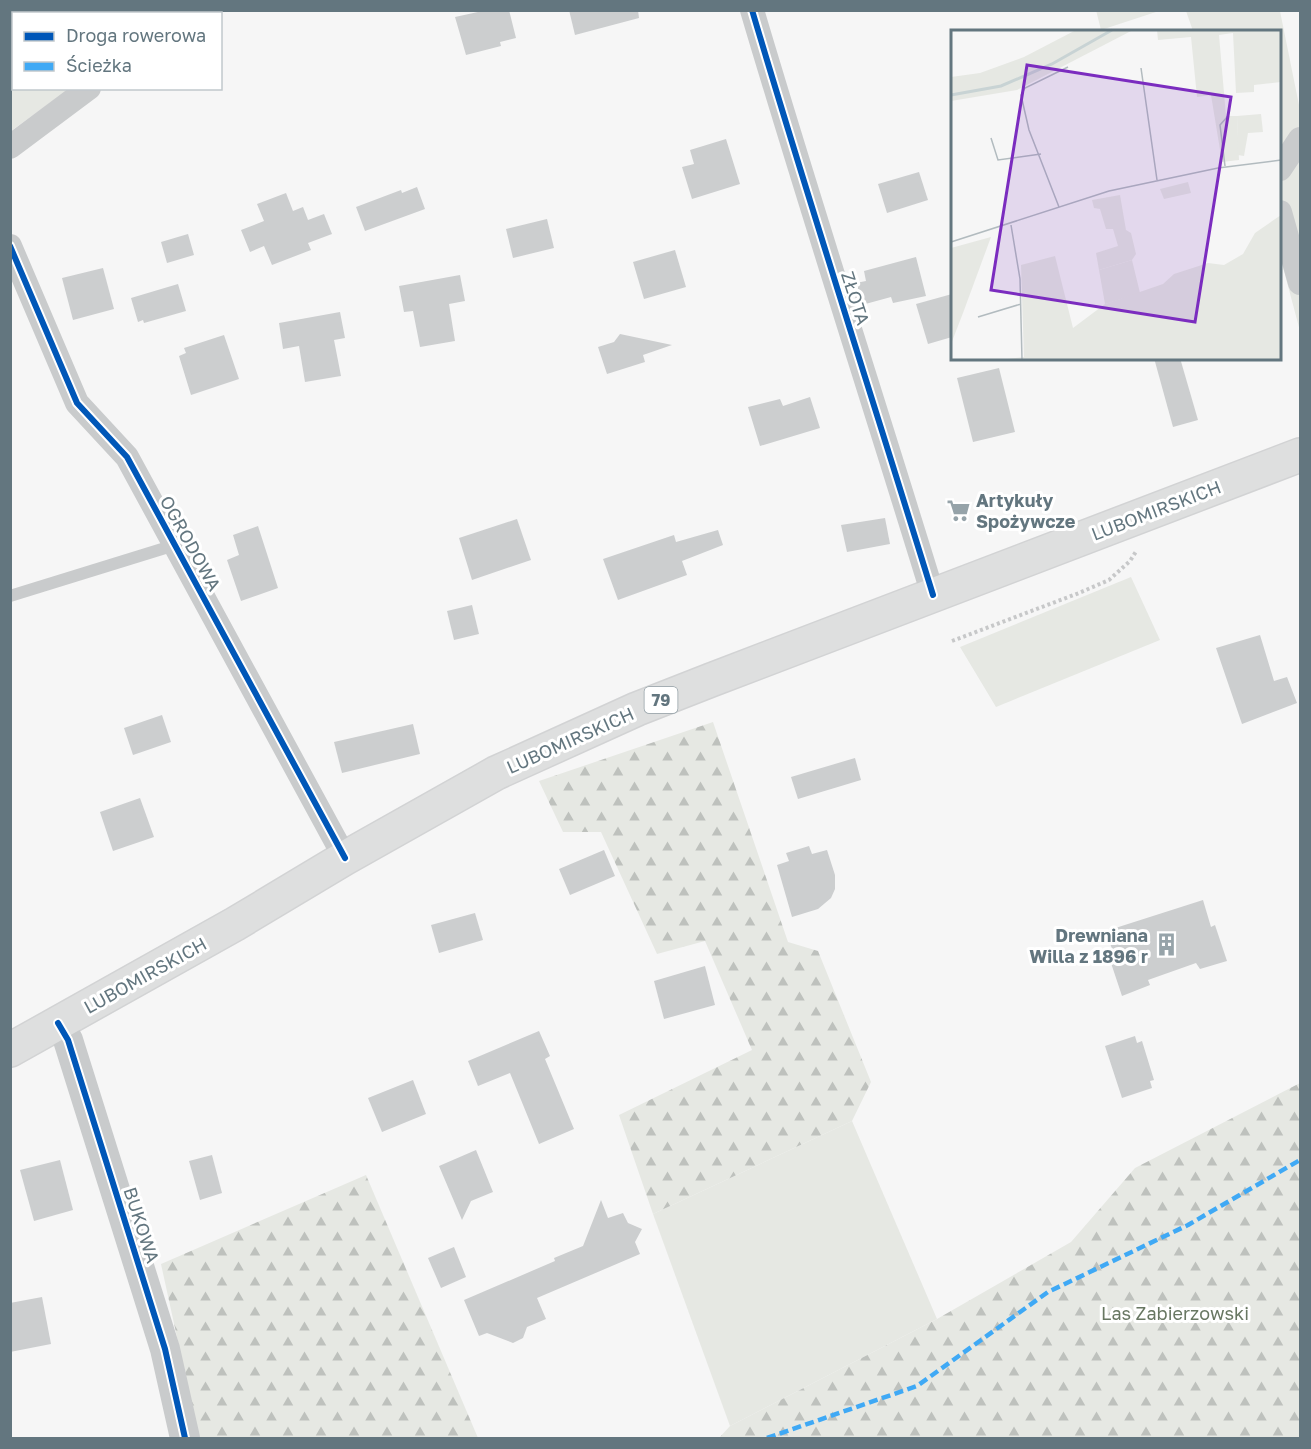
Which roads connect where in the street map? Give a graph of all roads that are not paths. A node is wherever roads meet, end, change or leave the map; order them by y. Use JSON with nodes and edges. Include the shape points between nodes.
{"nodes":[{"id":1,"x":752,"y":10,"type":"edge"},
{"id":2,"x":86,"y":90,"type":"edge"},
{"id":3,"x":1300,"y":139,"type":"edge"},
{"id":4,"x":10,"y":147,"type":"edge"},
{"id":5,"x":1281,"y":168,"type":"edge"},
{"id":6,"x":1281,"y":216,"type":"edge"},
{"id":7,"x":10,"y":246,"type":"edge"},
{"id":8,"x":1300,"y":284,"type":"edge"},
{"id":9,"x":1300,"y":455,"type":"edge"},
{"id":10,"x":176,"y":545,"type":"junction"},
{"id":11,"x":10,"y":596,"type":"edge"},
{"id":12,"x":933,"y":596,"type":"junction"},
{"id":13,"x":345,"y":858,"type":"junction"},
{"id":14,"x":58,"y":1023,"type":"junction"},
{"id":15,"x":10,"y":1050,"type":"edge"},
{"id":16,"x":185,"y":1438,"type":"edge"}],
"edges":[{"from":1,"to":12,"type":"street","name":"ZŁOTA"},
{"from":2,"to":4,"type":"street"},
{"from":3,"to":5,"type":"street"},
{"from":6,"to":8,"type":"street"},
{"from":7,"to":10,"type":"street","name":"OGRODOWA","via":[[77,403],[127,457]]},
{"from":9,"to":12,"type":"main road","name":"LUBOMIRSKICH","number":"79"},
{"from":10,"to":11,"type":"lane"},
{"from":10,"to":13,"type":"street","name":"OGRODOWA"},
{"from":12,"to":13,"type":"main road","name":"LUBOMIRSKICH","number":"79","via":[[577,736],[485,779]]},
{"from":13,"to":14,"type":"main road","name":"LUBOMIRSKICH","number":"79"},
{"from":14,"to":15,"type":"main road","name":"LUBOMIRSKICH","number":"79"},
{"from":14,"to":16,"type":"street","name":"BUKOWA","via":[[68,1040],[165,1349]]}]}
